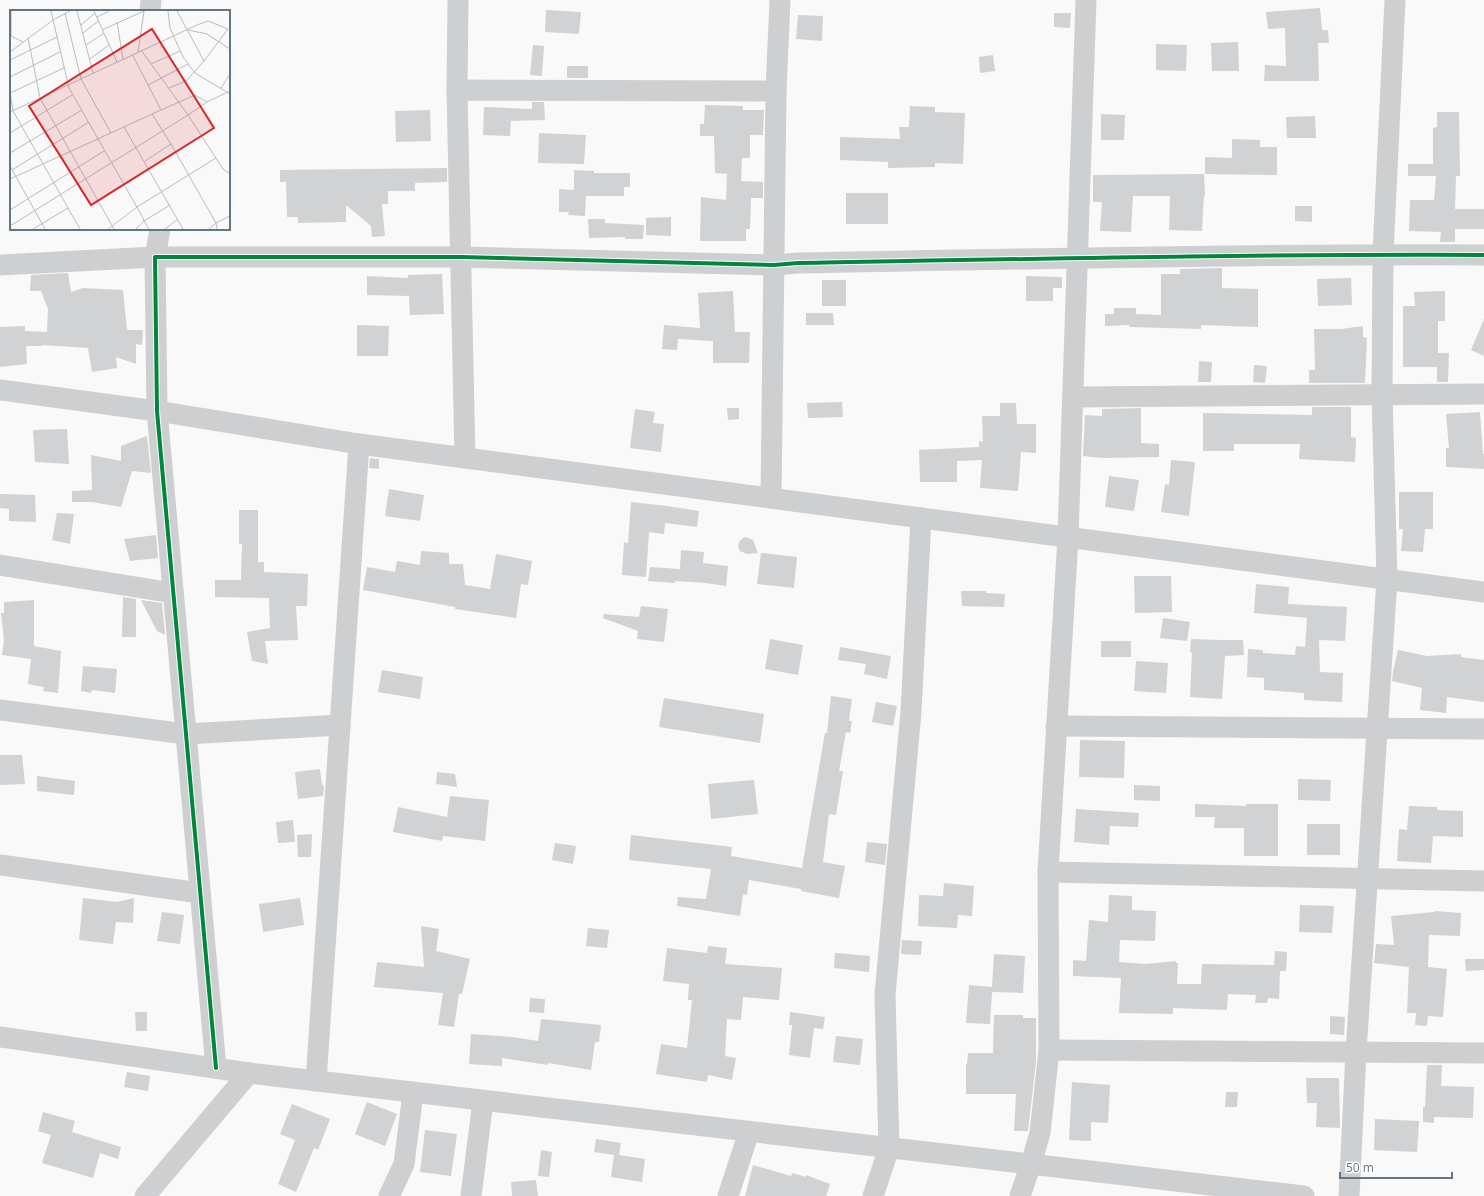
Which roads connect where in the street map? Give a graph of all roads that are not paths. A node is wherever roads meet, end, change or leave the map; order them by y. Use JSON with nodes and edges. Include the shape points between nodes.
{"nodes":[{"id":1,"x":151,"y":0,"type":"edge"},
{"id":2,"x":458,"y":0,"type":"edge"},
{"id":3,"x":780,"y":0,"type":"edge"},
{"id":4,"x":1086,"y":0,"type":"edge"},
{"id":5,"x":1395,"y":0,"type":"edge"},
{"id":6,"x":150,"y":10,"type":"edge"},
{"id":7,"x":457,"y":90,"type":"junction"},
{"id":8,"x":776,"y":91,"type":"junction"},
{"id":9,"x":160,"y":230,"type":"edge"},
{"id":10,"x":1383,"y":254,"type":"junction"},
{"id":11,"x":1484,"y":255,"type":"edge"},
{"id":12,"x":155,"y":257,"type":"junction"},
{"id":13,"x":461,"y":257,"type":"junction"},
{"id":14,"x":1078,"y":258,"type":"junction"},
{"id":15,"x":0,"y":265,"type":"edge"},
{"id":16,"x":774,"y":265,"type":"junction"},
{"id":17,"x":0,"y":390,"type":"edge"},
{"id":18,"x":1382,"y":394,"type":"junction"},
{"id":19,"x":1484,"y":394,"type":"edge"},
{"id":20,"x":1072,"y":397,"type":"junction"},
{"id":21,"x":157,"y":411,"type":"junction"},
{"id":22,"x":359,"y":444,"type":"junction"},
{"id":23,"x":465,"y":458,"type":"junction"},
{"id":24,"x":771,"y":498,"type":"junction"},
{"id":25,"x":921,"y":518,"type":"junction"},
{"id":26,"x":1068,"y":537,"type":"junction"},
{"id":27,"x":0,"y":564,"type":"edge"},
{"id":28,"x":1387,"y":579,"type":"junction"},
{"id":29,"x":1484,"y":592,"type":"edge"},
{"id":30,"x":173,"y":593,"type":"junction"},
{"id":31,"x":0,"y":710,"type":"edge"},
{"id":32,"x":340,"y":725,"type":"junction"},
{"id":33,"x":1056,"y":726,"type":"junction"},
{"id":34,"x":1377,"y":728,"type":"junction"},
{"id":35,"x":1484,"y":728,"type":"edge"},
{"id":36,"x":186,"y":734,"type":"junction"},
{"id":37,"x":0,"y":865,"type":"edge"},
{"id":38,"x":1048,"y":872,"type":"junction"},
{"id":39,"x":1367,"y":879,"type":"junction"},
{"id":40,"x":1484,"y":882,"type":"edge"},
{"id":41,"x":200,"y":893,"type":"junction"},
{"id":42,"x":0,"y":1036,"type":"edge"},
{"id":43,"x":1049,"y":1050,"type":"junction"},
{"id":44,"x":1356,"y":1052,"type":"junction"},
{"id":45,"x":1484,"y":1053,"type":"edge"},
{"id":46,"x":216,"y":1068,"type":"junction"},
{"id":47,"x":249,"y":1073,"type":"junction"},
{"id":48,"x":316,"y":1081,"type":"junction"},
{"id":49,"x":414,"y":1092,"type":"junction"},
{"id":50,"x":483,"y":1101,"type":"junction"},
{"id":51,"x":749,"y":1132,"type":"junction"},
{"id":52,"x":889,"y":1148,"type":"junction"},
{"id":53,"x":1031,"y":1164,"type":"junction"},
{"id":54,"x":145,"y":1196,"type":"edge"},
{"id":55,"x":389,"y":1196,"type":"edge"},
{"id":56,"x":471,"y":1196,"type":"edge"},
{"id":57,"x":728,"y":1196,"type":"edge"},
{"id":58,"x":873,"y":1196,"type":"edge"},
{"id":59,"x":1020,"y":1196,"type":"edge"},
{"id":60,"x":1304,"y":1196,"type":"edge"},
{"id":61,"x":1350,"y":1196,"type":"edge"}],
"edges":[{"from":1,"to":6,"type":"street"},
{"from":2,"to":7,"type":"street"},
{"from":3,"to":8,"type":"street"},
{"from":4,"to":14,"type":"street"},
{"from":5,"to":10,"type":"street"},
{"from":7,"to":8,"type":"street"},
{"from":7,"to":13,"type":"street"},
{"from":8,"to":16,"type":"street"},
{"from":9,"to":12,"type":"street"},
{"from":10,"to":11,"type":"street"},
{"from":10,"to":14,"type":"street"},
{"from":10,"to":18,"type":"street"},
{"from":12,"to":13,"type":"street"},
{"from":12,"to":15,"type":"street"},
{"from":12,"to":21,"type":"street"},
{"from":13,"to":16,"type":"street"},
{"from":13,"to":23,"type":"street"},
{"from":14,"to":16,"type":"street"},
{"from":14,"to":20,"type":"street"},
{"from":16,"to":24,"type":"street"},
{"from":17,"to":21,"type":"street"},
{"from":18,"to":19,"type":"street"},
{"from":18,"to":20,"type":"street"},
{"from":18,"to":28,"type":"street"},
{"from":20,"to":26,"type":"street"},
{"from":21,"to":22,"type":"street"},
{"from":21,"to":30,"type":"street"},
{"from":22,"to":23,"type":"street"},
{"from":22,"to":32,"type":"street"},
{"from":23,"to":24,"type":"street"},
{"from":24,"to":25,"type":"street"},
{"from":25,"to":26,"type":"street"},
{"from":25,"to":52,"type":"street","via":[[911,712],[885,994]]},
{"from":26,"to":28,"type":"street"},
{"from":26,"to":33,"type":"street"},
{"from":27,"to":30,"type":"street"},
{"from":28,"to":29,"type":"street"},
{"from":28,"to":34,"type":"street"},
{"from":30,"to":36,"type":"street"},
{"from":31,"to":36,"type":"street"},
{"from":32,"to":36,"type":"street"},
{"from":32,"to":48,"type":"street"},
{"from":33,"to":34,"type":"street"},
{"from":33,"to":38,"type":"street"},
{"from":34,"to":35,"type":"street"},
{"from":34,"to":39,"type":"street"},
{"from":36,"to":41,"type":"street"},
{"from":37,"to":41,"type":"street"},
{"from":38,"to":39,"type":"street"},
{"from":38,"to":43,"type":"street"},
{"from":39,"to":40,"type":"street"},
{"from":39,"to":44,"type":"street"},
{"from":41,"to":46,"type":"street"},
{"from":42,"to":46,"type":"street"},
{"from":43,"to":44,"type":"street"},
{"from":43,"to":53,"type":"street","via":[[1040,1133]]},
{"from":44,"to":45,"type":"street"},
{"from":44,"to":61,"type":"street"},
{"from":46,"to":47,"type":"street"},
{"from":47,"to":48,"type":"street"},
{"from":47,"to":54,"type":"street"},
{"from":48,"to":49,"type":"street"},
{"from":49,"to":50,"type":"street"},
{"from":49,"to":55,"type":"street","via":[[404,1164]]},
{"from":50,"to":51,"type":"street"},
{"from":50,"to":56,"type":"street"},
{"from":51,"to":52,"type":"street"},
{"from":51,"to":57,"type":"street"},
{"from":52,"to":53,"type":"street"},
{"from":52,"to":58,"type":"street"},
{"from":53,"to":59,"type":"street"},
{"from":53,"to":60,"type":"street"}]}
